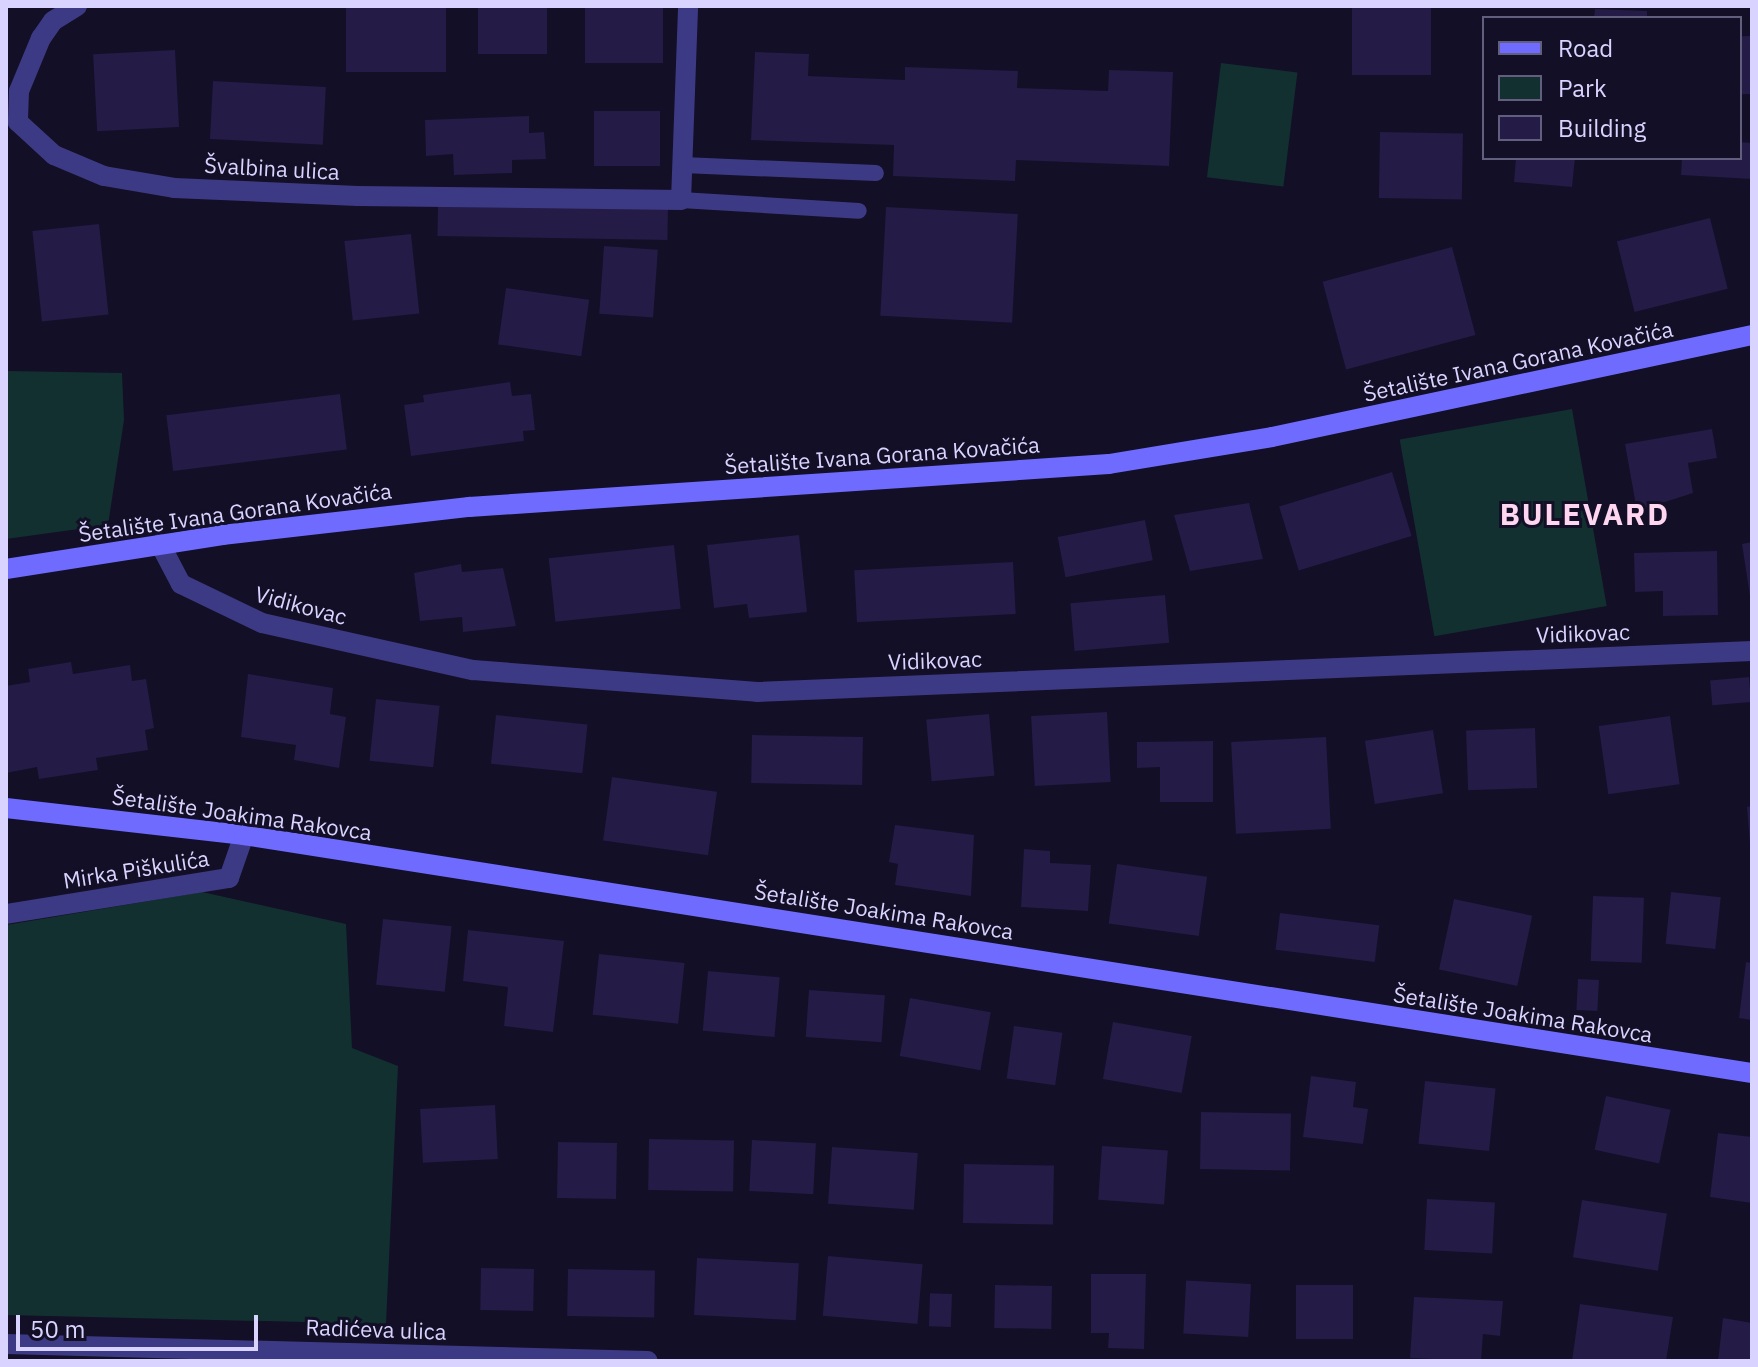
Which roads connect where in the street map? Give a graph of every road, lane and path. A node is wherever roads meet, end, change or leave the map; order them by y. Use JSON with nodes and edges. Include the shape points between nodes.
{"nodes":[{"id":1,"x":77,"y":6,"type":"edge"},
{"id":2,"x":688,"y":6,"type":"edge"},
{"id":3,"x":11,"y":111,"type":"edge"},
{"id":4,"x":683,"y":165,"type":"junction"},
{"id":5,"x":876,"y":173,"type":"dead end"},
{"id":6,"x":681,"y":200,"type":"junction"},
{"id":7,"x":859,"y":211,"type":"dead end"},
{"id":8,"x":1752,"y":335,"type":"edge"},
{"id":9,"x":160,"y":544,"type":"junction"},
{"id":10,"x":6,"y":569,"type":"edge"},
{"id":11,"x":1752,"y":651,"type":"edge"},
{"id":12,"x":6,"y":808,"type":"edge"},
{"id":13,"x":244,"y":835,"type":"junction"},
{"id":14,"x":6,"y":914,"type":"edge"},
{"id":15,"x":1752,"y":1073,"type":"edge"},
{"id":16,"x":6,"y":1344,"type":"edge"},
{"id":17,"x":648,"y":1361,"type":"edge"}],
"edges":[{"from":1,"to":3,"type":"street","name":"Švalbina ulica","via":[[53,21],[41,38]]},
{"from":2,"to":4,"type":"street"},
{"from":3,"to":6,"type":"street","name":"Švalbina ulica","via":[[25,132],[54,155],[104,176],[151,185],[424,198]]},
{"from":4,"to":5,"type":"lane"},
{"from":4,"to":6,"type":"street"},
{"from":6,"to":7,"type":"lane"},
{"from":8,"to":9,"type":"street","name":"Šetalište Ivana Gorana Kovačića","via":[[1272,437],[1109,464],[469,507]]},
{"from":9,"to":10,"type":"street","name":"Šetalište Ivana Gorana Kovačića"},
{"from":9,"to":11,"type":"street","name":"Vidikovac","via":[[181,584],[262,623],[473,670],[757,692]]},
{"from":12,"to":13,"type":"street","name":"Šetalište Joakima Rakovca"},
{"from":13,"to":14,"type":"street","name":"Mirka Piškulića","via":[[229,878]]},
{"from":13,"to":15,"type":"street","name":"Šetalište Joakima Rakovca"},
{"from":16,"to":17,"type":"street","name":"Radićeva ulica"}]}
